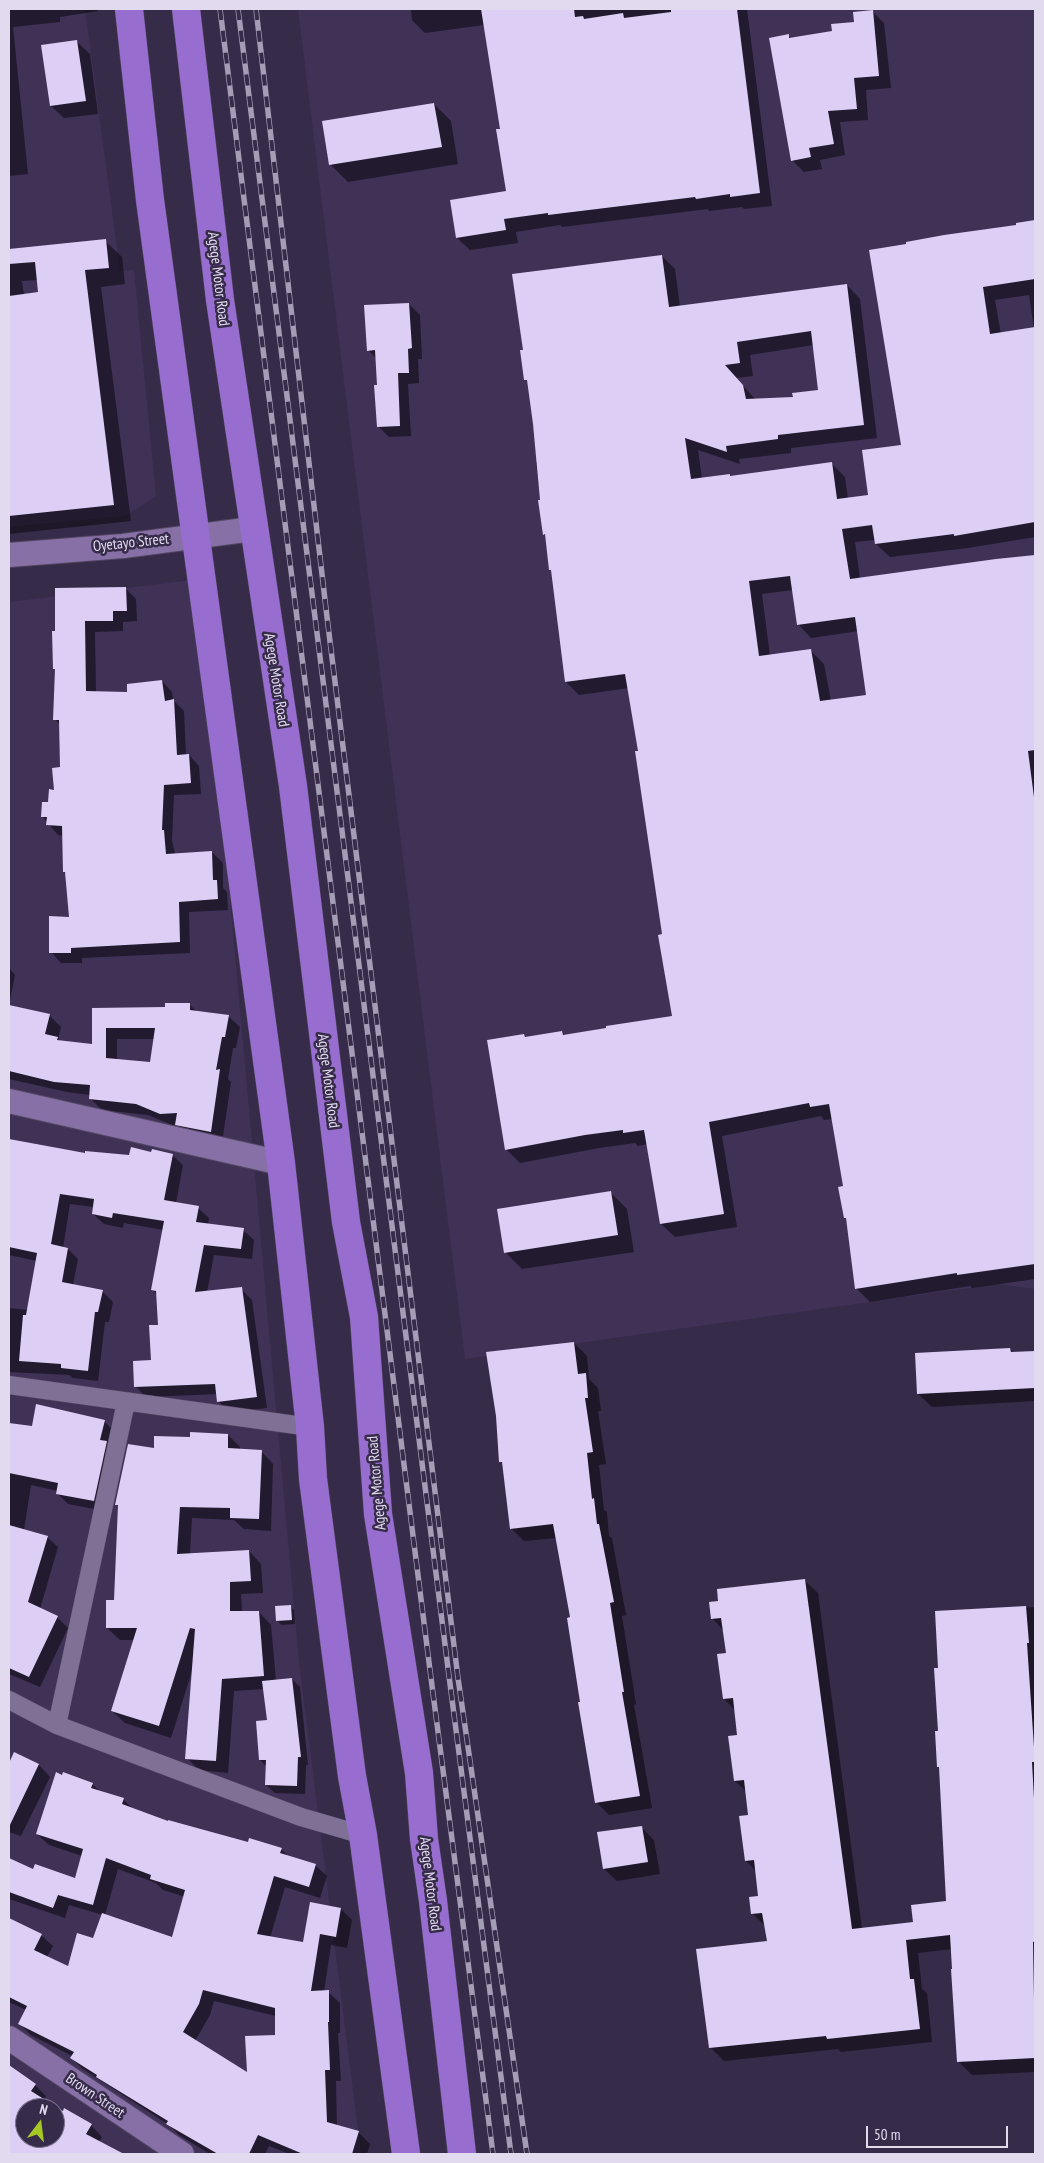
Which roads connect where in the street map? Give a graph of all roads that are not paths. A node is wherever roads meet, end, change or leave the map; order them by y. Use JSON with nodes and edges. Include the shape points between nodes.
{"nodes":[{"id":1,"x":129,"y":9,"type":"edge"},
{"id":2,"x":186,"y":9,"type":"edge"},
{"id":3,"x":253,"y":530,"type":"junction"},
{"id":4,"x":196,"y":535,"type":"junction"},
{"id":5,"x":9,"y":554,"type":"edge"},
{"id":6,"x":9,"y":1102,"type":"edge"},
{"id":7,"x":281,"y":1163,"type":"junction"},
{"id":8,"x":9,"y":1385,"type":"edge"},
{"id":9,"x":126,"y":1402,"type":"junction"},
{"id":10,"x":310,"y":1427,"type":"junction"},
{"id":11,"x":9,"y":1700,"type":"edge"},
{"id":12,"x":57,"y":1724,"type":"junction"},
{"id":13,"x":363,"y":1835,"type":"junction"},
{"id":14,"x":10,"y":2042,"type":"edge"},
{"id":15,"x":182,"y":2154,"type":"edge"},
{"id":16,"x":406,"y":2154,"type":"edge"},
{"id":17,"x":462,"y":2154,"type":"edge"}],
"edges":[{"from":1,"to":4,"type":"highway","via":[[150,200]]},
{"from":2,"to":3,"type":"highway","name":"Agege Motor Road","via":[[220,300]]},
{"from":3,"to":4,"type":"street","name":"Oyetayo Street"},
{"from":3,"to":17,"type":"highway","name":"Agege Motor Road","via":[[293,786],[346,1222],[364,1317],[378,1514],[419,1773]]},
{"from":4,"to":5,"type":"street","name":"Oyetayo Street","via":[[123,546]]},
{"from":4,"to":7,"type":"highway"},
{"from":6,"to":7,"type":"street"},
{"from":7,"to":10,"type":"highway"},
{"from":8,"to":9,"type":"street"},
{"from":9,"to":10,"type":"street"},
{"from":9,"to":12,"type":"street"},
{"from":10,"to":13,"type":"highway","via":[[318,1518],[352,1776]]},
{"from":11,"to":12,"type":"street"},
{"from":12,"to":13,"type":"street","via":[[301,1816]]},
{"from":13,"to":16,"type":"highway"},
{"from":14,"to":15,"type":"street","name":"Brown Street"}]}
